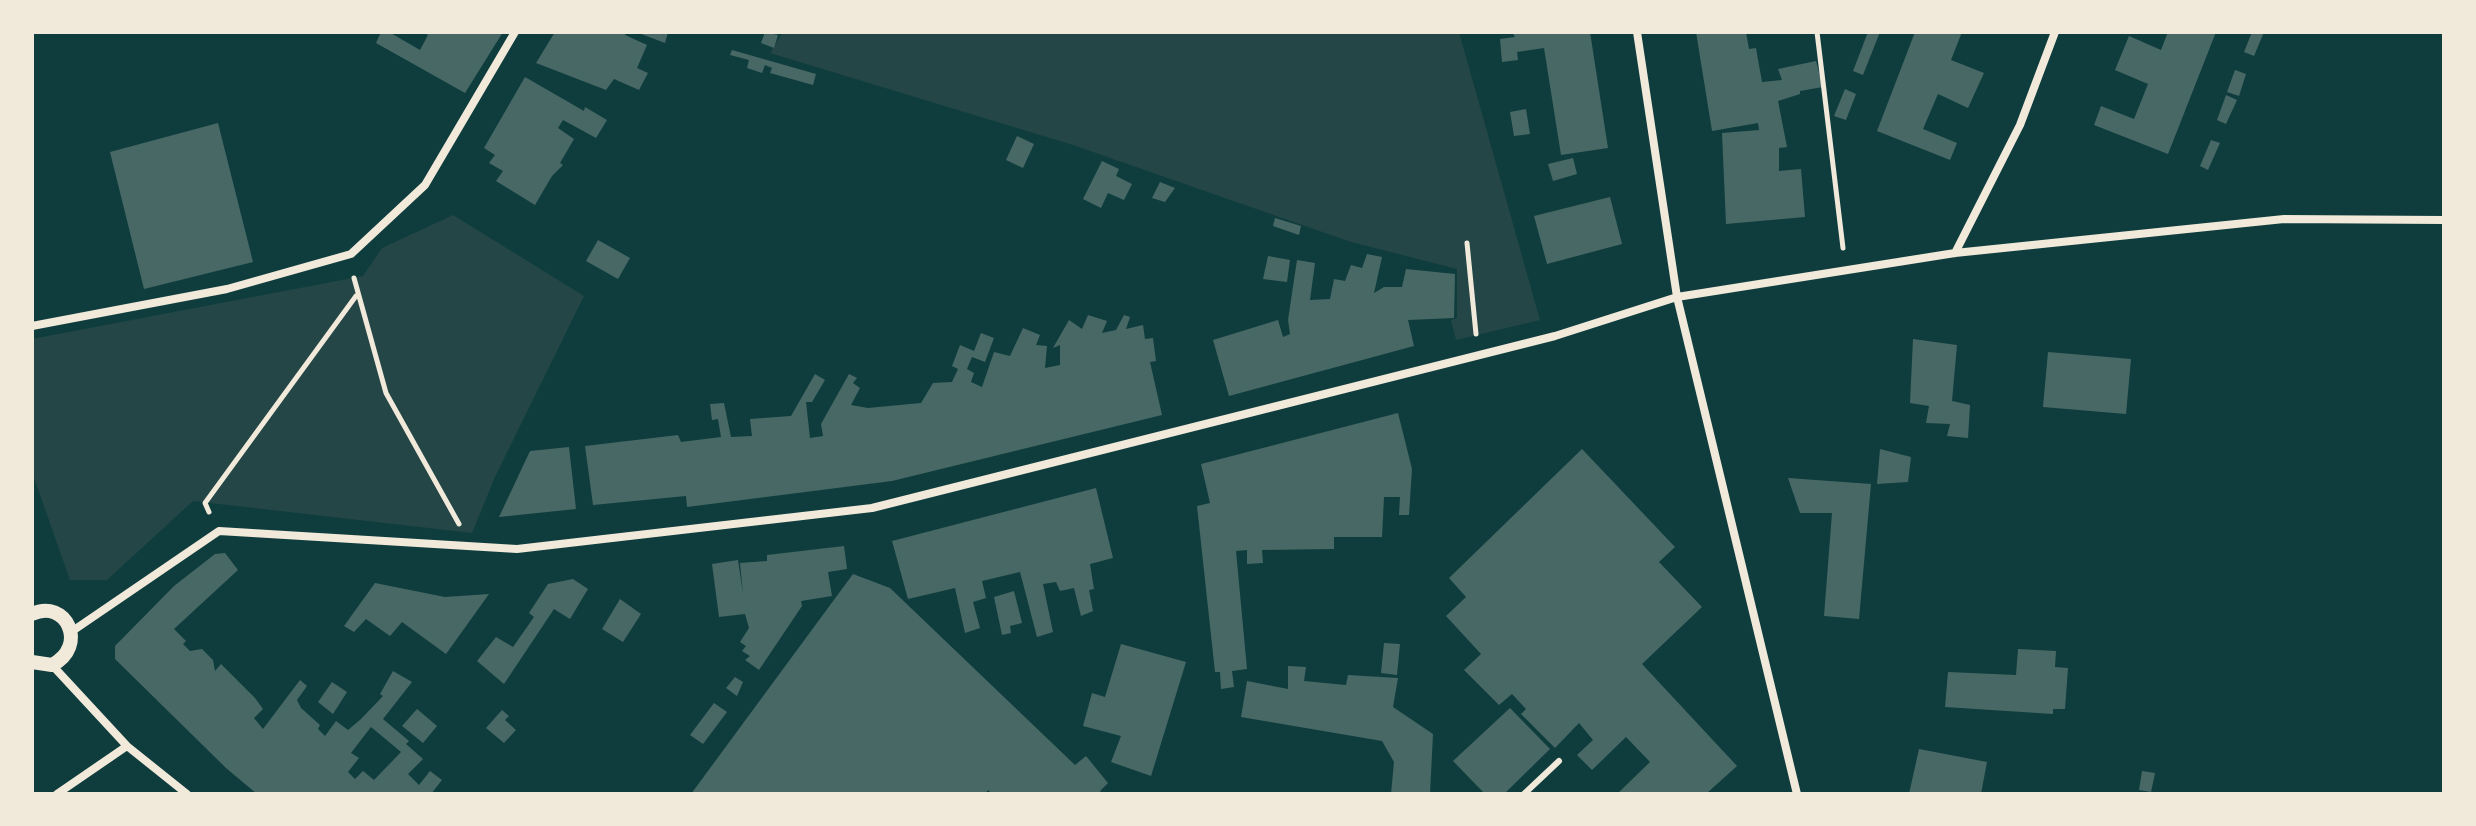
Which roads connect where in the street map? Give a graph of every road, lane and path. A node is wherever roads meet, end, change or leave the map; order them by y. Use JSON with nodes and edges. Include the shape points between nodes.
{"nodes":[{"id":1,"x":515,"y":32,"type":"edge"},
{"id":2,"x":1637,"y":32,"type":"edge"},
{"id":3,"x":1817,"y":32,"type":"edge"},
{"id":4,"x":2055,"y":32,"type":"edge"},
{"id":5,"x":2444,"y":220,"type":"edge"},
{"id":6,"x":1467,"y":243,"type":"dead end"},
{"id":7,"x":1955,"y":253,"type":"junction"},
{"id":8,"x":351,"y":254,"type":"junction"},
{"id":9,"x":1846,"y":272,"type":"junction"},
{"id":10,"x":356,"y":296,"type":"junction"},
{"id":11,"x":1677,"y":297,"type":"junction"},
{"id":12,"x":32,"y":326,"type":"edge"},
{"id":13,"x":1478,"y":355,"type":"junction"},
{"id":14,"x":219,"y":531,"type":"junction"},
{"id":15,"x":471,"y":546,"type":"junction"},
{"id":16,"x":32,"y":614,"type":"edge"},
{"id":17,"x":71,"y":632,"type":"junction"},
{"id":18,"x":52,"y":665,"type":"junction"},
{"id":19,"x":33,"y":667,"type":"edge"},
{"id":20,"x":127,"y":746,"type":"junction"},
{"id":21,"x":1559,"y":761,"type":"dead end"},
{"id":22,"x":57,"y":794,"type":"edge"},
{"id":23,"x":187,"y":794,"type":"edge"},
{"id":24,"x":1524,"y":794,"type":"edge"},
{"id":25,"x":1797,"y":794,"type":"edge"}],
"edges":[{"from":1,"to":8,"type":"street","via":[[425,185]]},
{"from":2,"to":11,"type":"street"},
{"from":3,"to":9,"type":"path"},
{"from":4,"to":7,"type":"street","via":[[2020,125]]},
{"from":5,"to":7,"type":"street","via":[[2284,219]]},
{"from":6,"to":13,"type":"path"},
{"from":7,"to":9,"type":"street"},
{"from":8,"to":10,"type":"path"},
{"from":8,"to":12,"type":"street","via":[[227,289]]},
{"from":9,"to":11,"type":"street"},
{"from":10,"to":14,"type":"path","via":[[205,503]]},
{"from":10,"to":15,"type":"path","via":[[386,393]]},
{"from":11,"to":13,"type":"street"},
{"from":11,"to":25,"type":"street"},
{"from":13,"to":15,"type":"street","via":[[872,508],[517,549]]},
{"from":14,"to":15,"type":"street"},
{"from":14,"to":17,"type":"street"},
{"from":16,"to":17,"type":"street","via":[[58,614]]},
{"from":17,"to":18,"type":"street","via":[[68,653]]},
{"from":18,"to":19,"type":"street"},
{"from":18,"to":20,"type":"street"},
{"from":20,"to":22,"type":"street"},
{"from":20,"to":23,"type":"street"},
{"from":21,"to":24,"type":"lane"}]}
